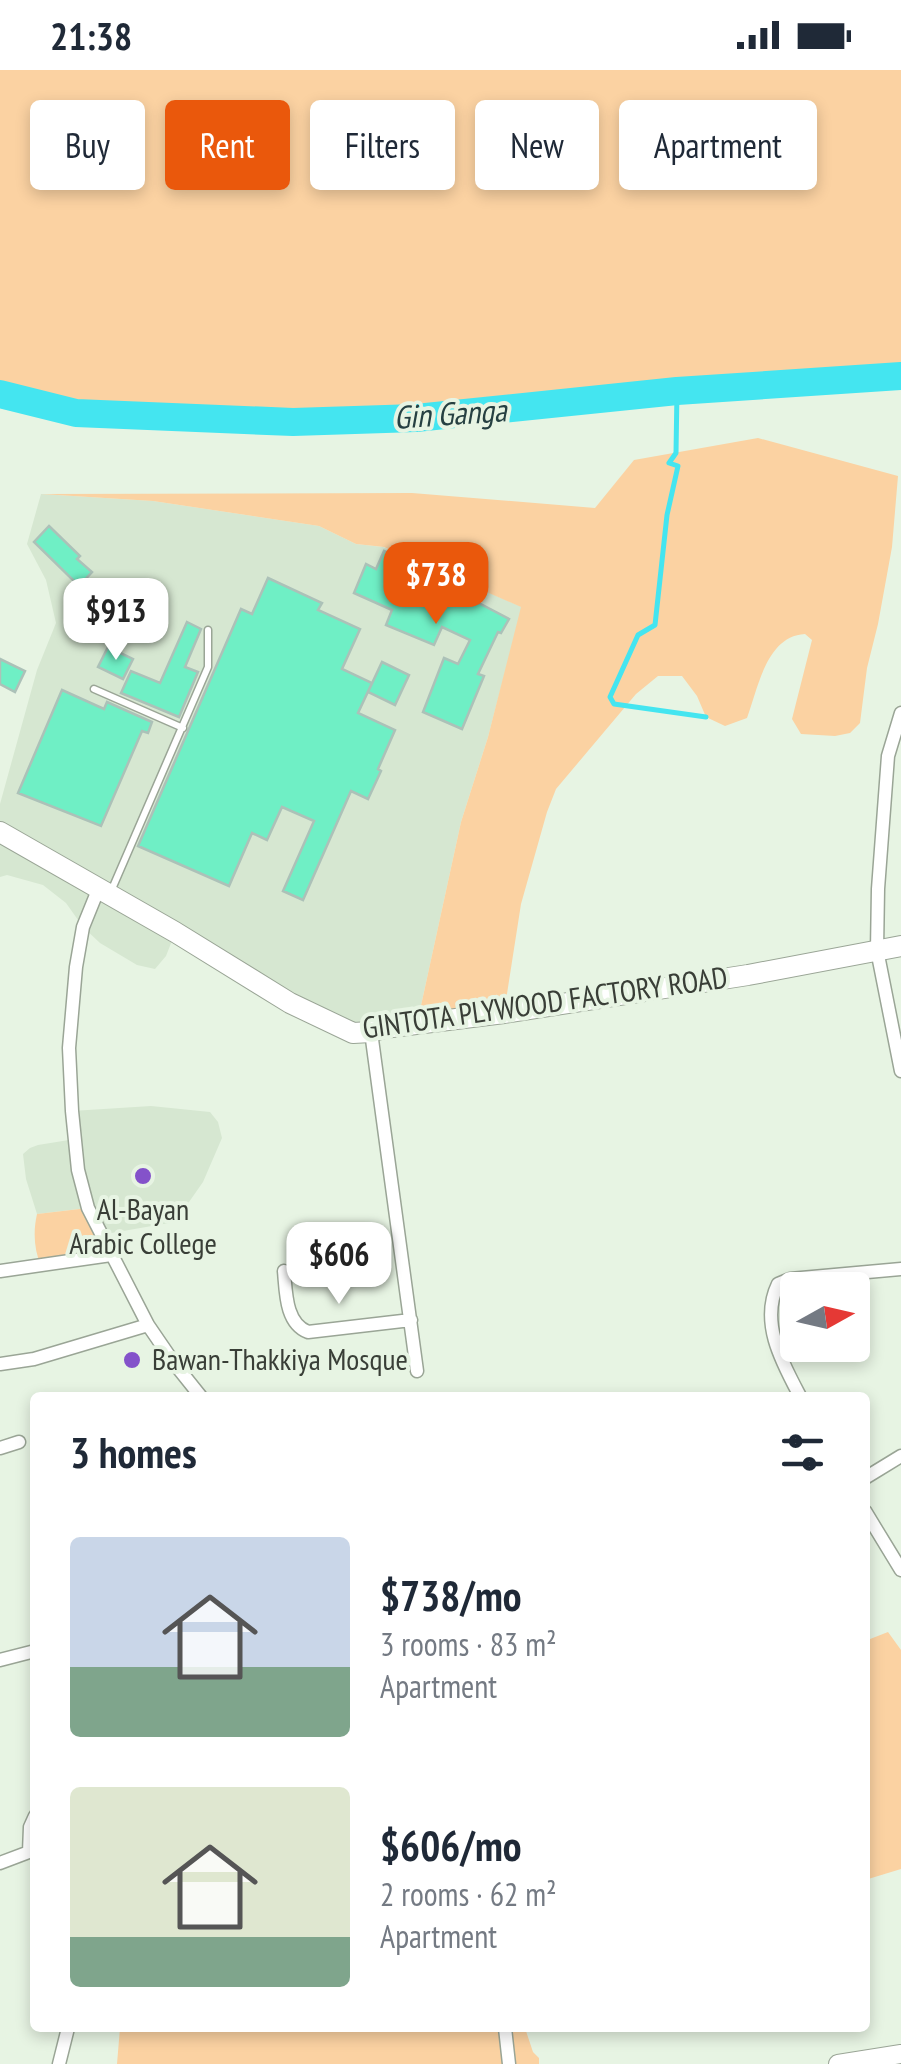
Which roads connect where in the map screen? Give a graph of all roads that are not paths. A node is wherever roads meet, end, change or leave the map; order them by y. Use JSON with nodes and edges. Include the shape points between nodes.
{"nodes":[{"id":1,"x":208,"y":630,"type":"dead end"},
{"id":2,"x":94,"y":690,"type":"dead end"},
{"id":3,"x":901,"y":713,"type":"edge"},
{"id":4,"x":183,"y":728,"type":"junction"},
{"id":5,"x":0,"y":832,"type":"edge"},
{"id":6,"x":104,"y":892,"type":"junction"},
{"id":7,"x":901,"y":946,"type":"edge"},
{"id":8,"x":877,"y":950,"type":"junction"},
{"id":9,"x":370,"y":1032,"type":"junction"},
{"id":10,"x":901,"y":1072,"type":"edge"},
{"id":11,"x":111,"y":1255,"type":"junction"},
{"id":12,"x":901,"y":1269,"type":"edge"},
{"id":13,"x":284,"y":1270,"type":"dead end"},
{"id":14,"x":0,"y":1272,"type":"edge"},
{"id":15,"x":411,"y":1320,"type":"junction"},
{"id":16,"x":148,"y":1325,"type":"junction"},
{"id":17,"x":0,"y":1364,"type":"edge"},
{"id":18,"x":417,"y":1370,"type":"dead end"},
{"id":19,"x":198,"y":1392,"type":"edge"},
{"id":20,"x":797,"y":1392,"type":"edge"},
{"id":21,"x":20,"y":1442,"type":"dead end"},
{"id":22,"x":0,"y":1448,"type":"edge"},
{"id":23,"x":901,"y":1456,"type":"edge"},
{"id":24,"x":870,"y":1475,"type":"edge"},
{"id":25,"x":870,"y":1519,"type":"edge"},
{"id":26,"x":901,"y":1570,"type":"edge"},
{"id":27,"x":30,"y":1652,"type":"edge"},
{"id":28,"x":0,"y":1660,"type":"edge"},
{"id":29,"x":30,"y":1827,"type":"edge"},
{"id":30,"x":0,"y":1863,"type":"edge"},
{"id":31,"x":67,"y":2032,"type":"edge"},
{"id":32,"x":505,"y":2032,"type":"edge"},
{"id":33,"x":901,"y":2054,"type":"edge"},
{"id":34,"x":60,"y":2064,"type":"edge"},
{"id":35,"x":508,"y":2064,"type":"edge"},
{"id":36,"x":838,"y":2064,"type":"edge"}],
"edges":[{"from":1,"to":4,"type":"lane","via":[[208,667]]},
{"from":2,"to":4,"type":"lane"},
{"from":3,"to":8,"type":"street","via":[[888,756]]},
{"from":4,"to":6,"type":"lane"},
{"from":5,"to":6,"type":"main road","name":"GINTOTA PLYWOOD FACTORY ROAD"},
{"from":6,"to":9,"type":"main road","name":"GINTOTA PLYWOOD FACTORY ROAD","via":[[290,1003],[353,1033]]},
{"from":6,"to":11,"type":"street","via":[[83,927],[69,1048],[78,1170]]},
{"from":7,"to":8,"type":"main road","name":"GINTOTA PLYWOOD FACTORY ROAD"},
{"from":8,"to":9,"type":"main road","name":"GINTOTA PLYWOOD FACTORY ROAD"},
{"from":8,"to":10,"type":"street"},
{"from":9,"to":15,"type":"street"},
{"from":11,"to":14,"type":"street"},
{"from":11,"to":16,"type":"street"},
{"from":12,"to":20,"type":"street","via":[[778,1284],[772,1297],[774,1338]]},
{"from":13,"to":15,"type":"street","via":[[289,1310],[300,1329]]},
{"from":15,"to":18,"type":"street"},
{"from":16,"to":17,"type":"street"},
{"from":16,"to":19,"type":"street"},
{"from":21,"to":22,"type":"street"},
{"from":23,"to":24,"type":"street"},
{"from":25,"to":26,"type":"street"},
{"from":27,"to":28,"type":"street"},
{"from":29,"to":30,"type":"street","via":[[29,1852]]},
{"from":31,"to":34,"type":"street"},
{"from":32,"to":35,"type":"street"},
{"from":33,"to":36,"type":"street"}]}
